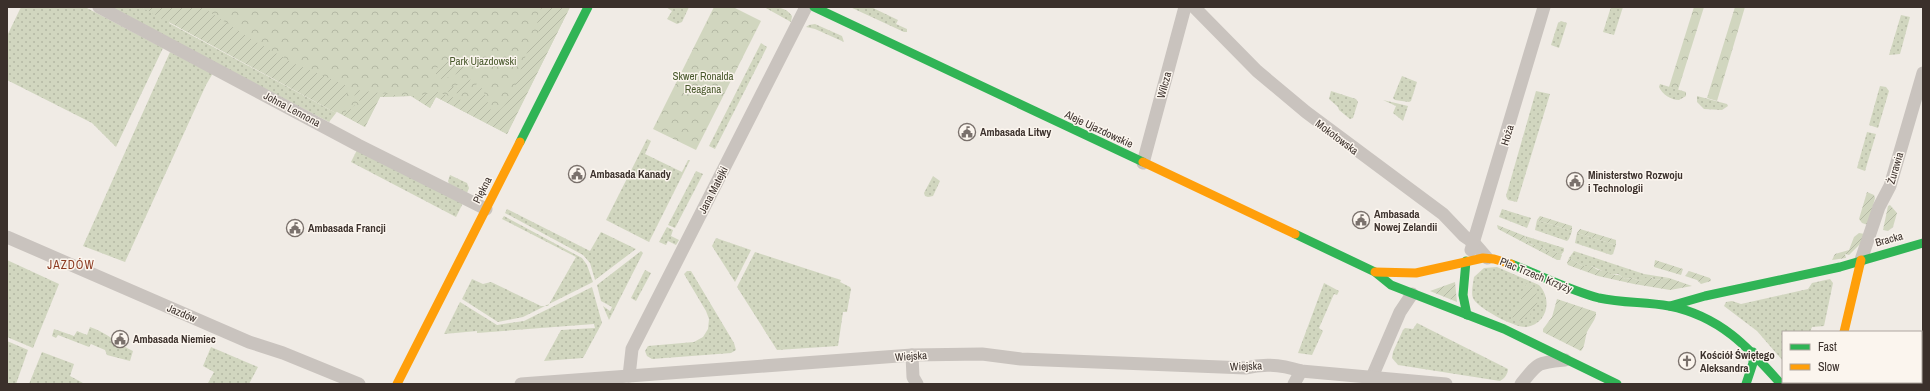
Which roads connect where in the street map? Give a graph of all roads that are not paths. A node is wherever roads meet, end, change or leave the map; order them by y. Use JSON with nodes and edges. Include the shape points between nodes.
{"nodes":[{"id":1,"x":98,"y":7,"type":"edge"},
{"id":2,"x":588,"y":7,"type":"edge"},
{"id":3,"x":806,"y":7,"type":"edge"},
{"id":4,"x":814,"y":7,"type":"edge"},
{"id":5,"x":1184,"y":7,"type":"edge"},
{"id":6,"x":1194,"y":7,"type":"edge"},
{"id":7,"x":1544,"y":7,"type":"edge"},
{"id":8,"x":1923,"y":73,"type":"edge"},
{"id":9,"x":1143,"y":163,"type":"junction"},
{"id":10,"x":486,"y":209,"type":"junction"},
{"id":11,"x":7,"y":237,"type":"edge"},
{"id":12,"x":1474,"y":243,"type":"junction"},
{"id":13,"x":1923,"y":243,"type":"edge"},
{"id":14,"x":1487,"y":258,"type":"junction"},
{"id":15,"x":1861,"y":260,"type":"junction"},
{"id":16,"x":1466,"y":261,"type":"junction"},
{"id":17,"x":1375,"y":272,"type":"junction"},
{"id":18,"x":1444,"y":277,"type":"dead end"},
{"id":19,"x":1425,"y":287,"type":"dead end"},
{"id":20,"x":1412,"y":294,"type":"junction"},
{"id":21,"x":1669,"y":306,"type":"junction"},
{"id":22,"x":1467,"y":315,"type":"junction"},
{"id":23,"x":1844,"y":331,"type":"edge"},
{"id":24,"x":1753,"y":352,"type":"junction"},
{"id":25,"x":912,"y":355,"type":"junction"},
{"id":26,"x":1567,"y":360,"type":"junction"},
{"id":27,"x":1301,"y":371,"type":"junction"},
{"id":28,"x":629,"y":376,"type":"junction"},
{"id":29,"x":1372,"y":377,"type":"junction"},
{"id":30,"x":359,"y":384,"type":"edge"},
{"id":31,"x":397,"y":384,"type":"edge"},
{"id":32,"x":521,"y":384,"type":"edge"},
{"id":33,"x":917,"y":384,"type":"edge"},
{"id":34,"x":1294,"y":384,"type":"edge"},
{"id":35,"x":1446,"y":384,"type":"edge"},
{"id":36,"x":1521,"y":384,"type":"edge"},
{"id":37,"x":1617,"y":384,"type":"edge"},
{"id":38,"x":1746,"y":384,"type":"edge"},
{"id":39,"x":1781,"y":384,"type":"edge"}],
"edges":[{"from":1,"to":10,"type":"street","name":"Johna Lennona","via":[[358,145]]},
{"from":2,"to":10,"type":"street","name":"Piękna"},
{"from":3,"to":28,"type":"street","name":"Jana Matejki","via":[[632,349]]},
{"from":4,"to":9,"type":"street","name":"Aleje Ujazdowskie"},
{"from":5,"to":9,"type":"street","name":"Wilcza"},
{"from":6,"to":12,"type":"street","name":"Mokotowska","via":[[1257,71],[1306,112],[1443,214]]},
{"from":7,"to":12,"type":"street","name":"Hoża"},
{"from":8,"to":15,"type":"street","name":"Żurawia","via":[[1890,186],[1879,207]]},
{"from":9,"to":17,"type":"street","name":"Aleje Ujazdowskie"},
{"from":10,"to":31,"type":"street","name":"Piękna"},
{"from":11,"to":30,"type":"street","name":"Jazdów","via":[[249,342]]},
{"from":12,"to":14,"type":"street","name":"Mokotowska"},
{"from":12,"to":16,"type":"street","name":"Hoża"},
{"from":13,"to":15,"type":"street","name":"Bracka"},
{"from":14,"to":16,"type":"street","name":"Plac Trzech Krzyży"},
{"from":14,"to":21,"type":"street","name":"Plac Trzech Krzyży","via":[[1504,260],[1592,296]]},
{"from":15,"to":21,"type":"street","name":"Plac Trzech Krzyży","via":[[1840,268]]},
{"from":15,"to":23,"type":"street"},
{"from":16,"to":17,"type":"street","name":"Plac Trzech Krzyży","via":[[1420,273]]},
{"from":16,"to":18,"type":"street"},
{"from":16,"to":22,"type":"street","via":[[1463,295]]},
{"from":17,"to":20,"type":"street","via":[[1391,286]]},
{"from":19,"to":20,"type":"street"},
{"from":20,"to":22,"type":"street"},
{"from":20,"to":29,"type":"street","via":[[1400,312]]},
{"from":21,"to":24,"type":"street","name":"Plac Trzech Krzyży","via":[[1714,320],[1738,337]]},
{"from":22,"to":26,"type":"street","via":[[1504,329]]},
{"from":24,"to":38,"type":"street","via":[[1753,363]]},
{"from":24,"to":39,"type":"street","name":"Plac Trzech Krzyży"},
{"from":25,"to":27,"type":"street","name":"Wiejska","via":[[982,354],[1022,359],[1246,368],[1256,365],[1288,367]]},
{"from":25,"to":28,"type":"street","name":"Wiejska"},
{"from":25,"to":33,"type":"street","via":[[913,377]]},
{"from":26,"to":36,"type":"street","via":[[1542,362]]},
{"from":26,"to":37,"type":"street"},
{"from":27,"to":29,"type":"street"},
{"from":27,"to":34,"type":"street"},
{"from":28,"to":32,"type":"street","name":"Wiejska"},
{"from":29,"to":35,"type":"street"}]}
